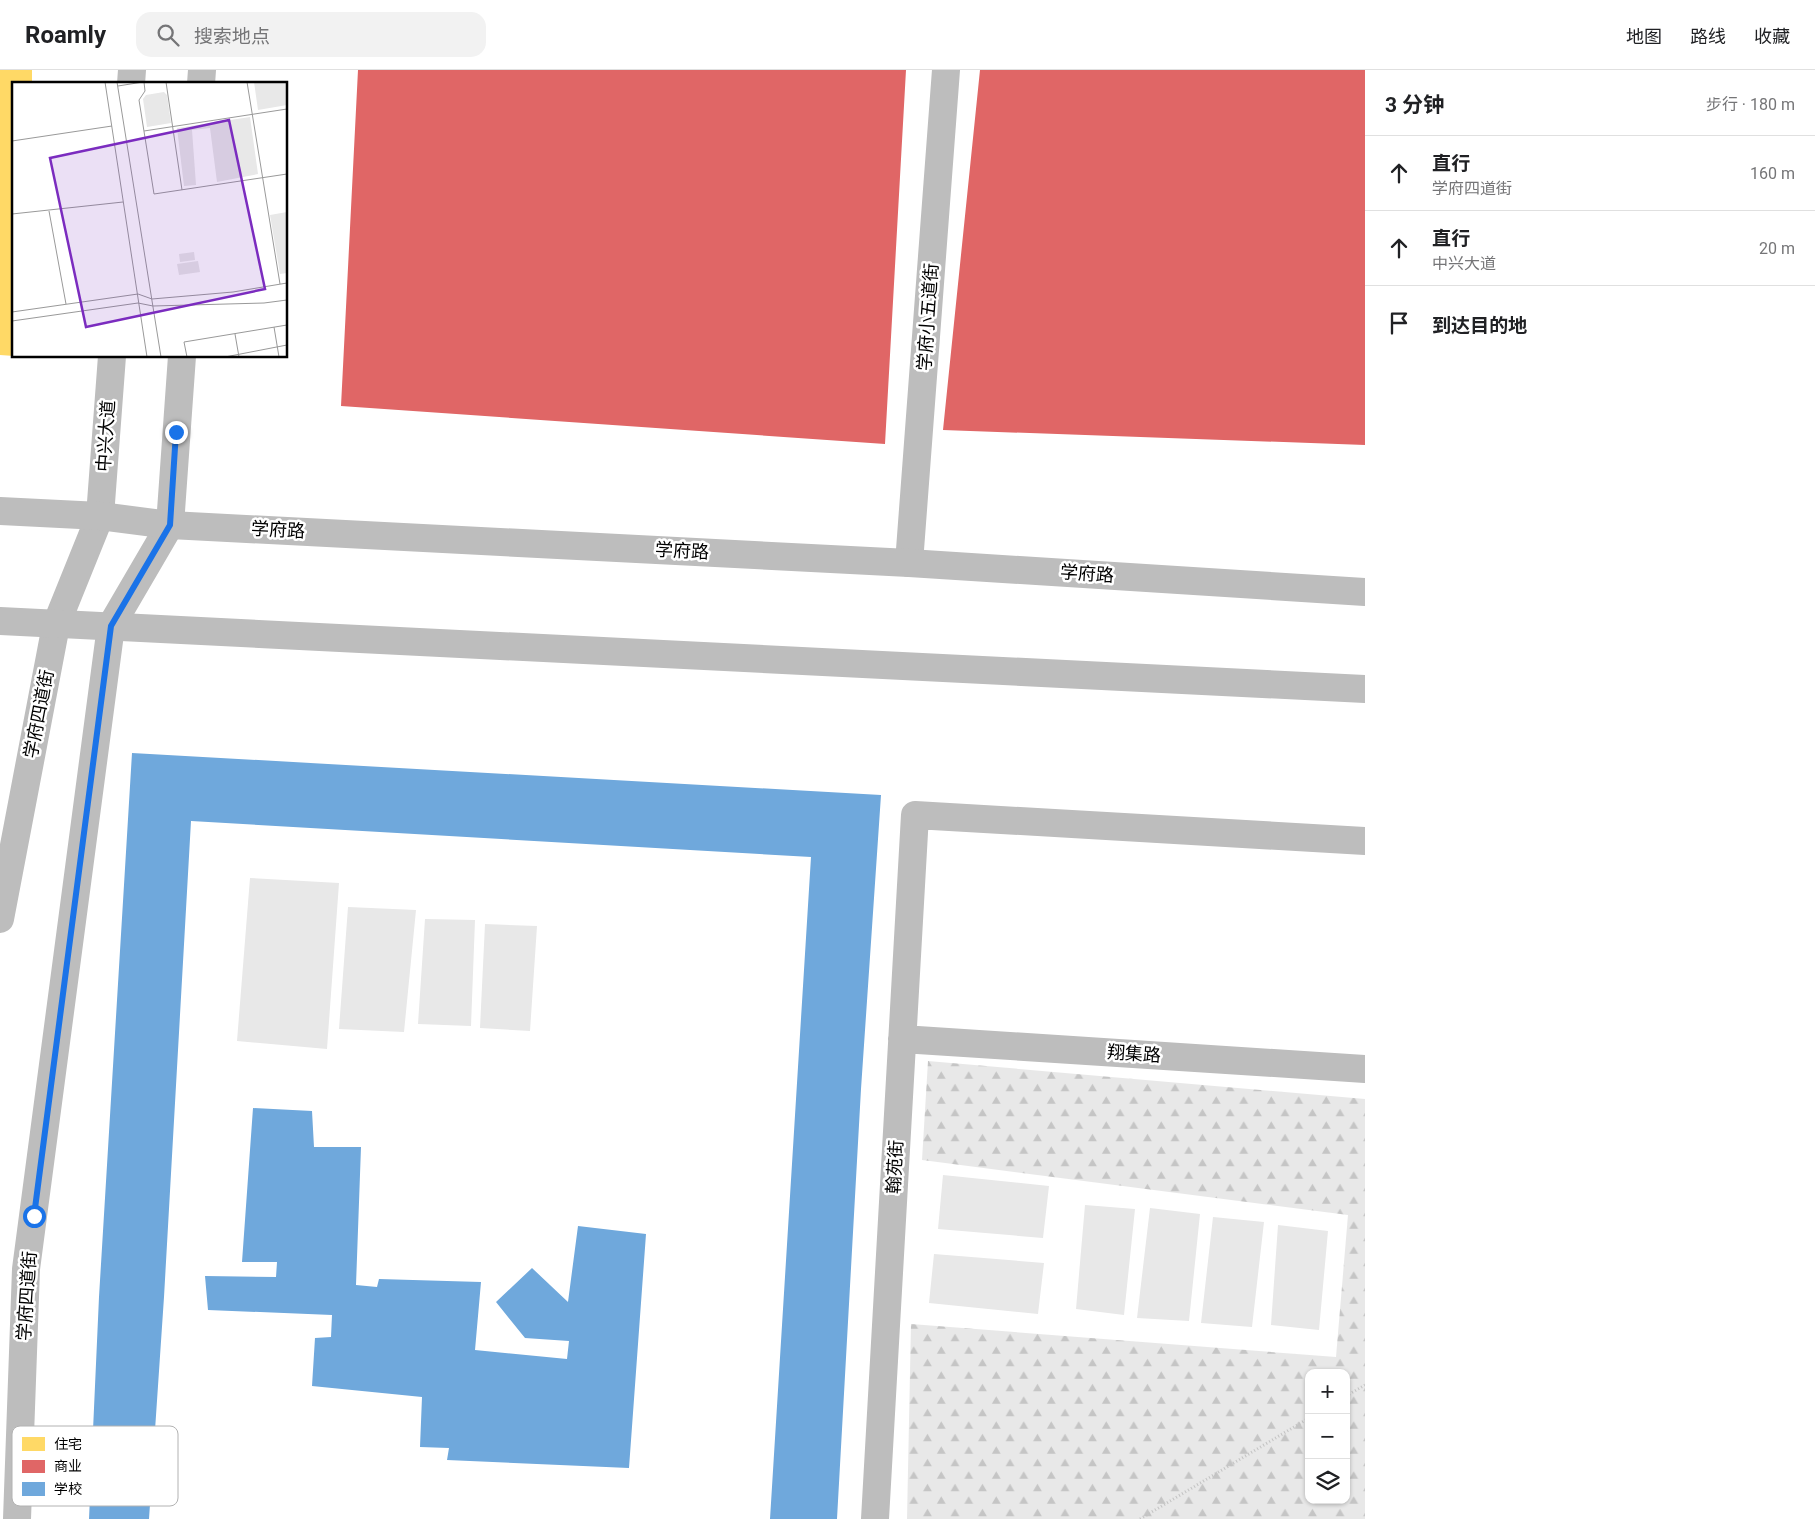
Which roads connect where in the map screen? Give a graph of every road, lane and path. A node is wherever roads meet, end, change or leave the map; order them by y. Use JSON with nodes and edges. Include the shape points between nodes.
{"nodes":[{"id":1,"x":946,"y":70,"type":"edge"},
{"id":2,"x":112,"y":358,"type":"edge"},
{"id":3,"x":182,"y":358,"type":"edge"},
{"id":4,"x":0,"y":511,"type":"edge"},
{"id":5,"x":100,"y":516,"type":"junction"},
{"id":6,"x":170,"y":525,"type":"junction"},
{"id":7,"x":910,"y":563,"type":"junction"},
{"id":8,"x":1365,"y":592,"type":"edge"},
{"id":9,"x":0,"y":622,"type":"edge"},
{"id":10,"x":56,"y":624,"type":"junction"},
{"id":11,"x":111,"y":626,"type":"junction"},
{"id":12,"x":1365,"y":689,"type":"edge"},
{"id":13,"x":1365,"y":841,"type":"edge"},
{"id":14,"x":0,"y":919,"type":"edge"},
{"id":15,"x":902,"y":1039,"type":"junction"},
{"id":16,"x":1365,"y":1069,"type":"edge"},
{"id":17,"x":1365,"y":1385,"type":"edge"},
{"id":18,"x":1350,"y":1394,"type":"edge"},
{"id":19,"x":1305,"y":1420,"type":"edge"},
{"id":20,"x":20,"y":1426,"type":"edge"},
{"id":21,"x":17,"y":1506,"type":"edge"},
{"id":22,"x":17,"y":1519,"type":"edge"},
{"id":23,"x":875,"y":1519,"type":"edge"},
{"id":24,"x":1140,"y":1519,"type":"edge"}],
"edges":[{"from":1,"to":7,"type":"main road","name":"学府小五道街"},
{"from":2,"to":5,"type":"main road","name":"中兴大道"},
{"from":3,"to":6,"type":"main road"},
{"from":4,"to":5,"type":"main road","name":"学府路"},
{"from":5,"to":6,"type":"main road","name":"学府路"},
{"from":5,"to":10,"type":"main road","name":"学府四道街"},
{"from":6,"to":7,"type":"main road","name":"学府路"},
{"from":6,"to":11,"type":"main road","name":"学府四道街"},
{"from":7,"to":8,"type":"main road","name":"学府路"},
{"from":9,"to":10,"type":"main road"},
{"from":10,"to":11,"type":"main road"},
{"from":10,"to":14,"type":"main road","name":"学府四道街"},
{"from":11,"to":12,"type":"main road"},
{"from":11,"to":20,"type":"main road","name":"学府四道街","via":[[26,1269]]},
{"from":13,"to":15,"type":"main road","name":"翰苑街","via":[[915,815]]},
{"from":15,"to":16,"type":"main road","name":"翔集路"},
{"from":15,"to":23,"type":"main road","name":"翰苑街"},
{"from":17,"to":18,"type":"path"},
{"from":19,"to":24,"type":"path"},
{"from":21,"to":22,"type":"main road","name":"学府四道街"}]}
